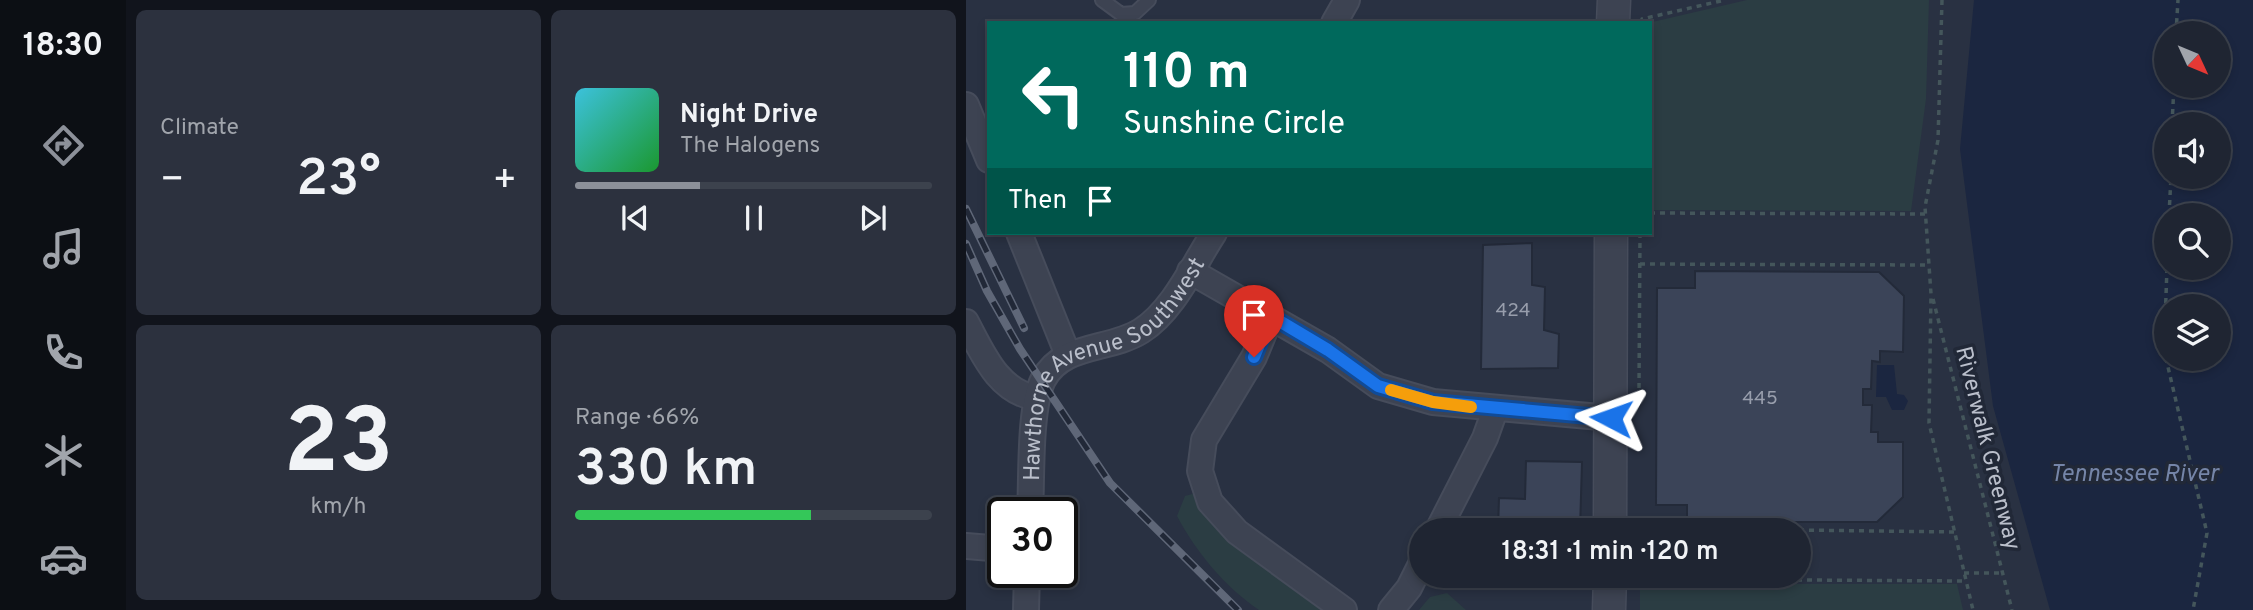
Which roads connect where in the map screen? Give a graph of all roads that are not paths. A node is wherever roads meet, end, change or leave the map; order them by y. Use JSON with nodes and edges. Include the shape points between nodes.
{"nodes":[{"id":1,"x":1102,"y":0,"type":"edge"},
{"id":2,"x":1149,"y":0,"type":"edge"},
{"id":3,"x":1347,"y":0,"type":"edge"},
{"id":4,"x":1614,"y":0,"type":"edge"},
{"id":5,"x":1335,"y":21,"type":"edge"},
{"id":6,"x":1632,"y":21,"type":"edge"},
{"id":7,"x":966,"y":105,"type":"edge"},
{"id":8,"x":987,"y":155,"type":"edge"},
{"id":9,"x":1019,"y":235,"type":"edge"},
{"id":10,"x":1213,"y":235,"type":"edge"},
{"id":11,"x":1611,"y":235,"type":"edge"},
{"id":12,"x":1189,"y":271,"type":"junction"},
{"id":13,"x":1271,"y":316,"type":"junction"},
{"id":14,"x":966,"y":323,"type":"edge"},
{"id":15,"x":1068,"y":355,"type":"junction"},
{"id":16,"x":1037,"y":398,"type":"junction"},
{"id":17,"x":1495,"y":410,"type":"junction"},
{"id":18,"x":1611,"y":418,"type":"junction"},
{"id":19,"x":1031,"y":497,"type":"edge"},
{"id":20,"x":1444,"y":518,"type":"edge"},
{"id":21,"x":1623,"y":518,"type":"edge"},
{"id":22,"x":966,"y":546,"type":"edge"},
{"id":23,"x":987,"y":548,"type":"edge"},
{"id":24,"x":1027,"y":588,"type":"edge"},
{"id":25,"x":1409,"y":588,"type":"edge"},
{"id":26,"x":1618,"y":588,"type":"edge"},
{"id":27,"x":1026,"y":610,"type":"edge"},
{"id":28,"x":1344,"y":610,"type":"edge"},
{"id":29,"x":1391,"y":610,"type":"edge"},
{"id":30,"x":1609,"y":610,"type":"edge"}],
"edges":[{"from":1,"to":2,"type":"lane","via":[[1121,15],[1135,13]]},
{"from":3,"to":5,"type":"street"},
{"from":4,"to":6,"type":"street"},
{"from":7,"to":8,"type":"street"},
{"from":9,"to":15,"type":"street"},
{"from":10,"to":12,"type":"street","name":"Hawthorne Avenue Southwest"},
{"from":11,"to":18,"type":"street"},
{"from":12,"to":13,"type":"street"},
{"from":12,"to":15,"type":"street","name":"Hawthorne Avenue Southwest","via":[[1157,317],[1140,331]]},
{"from":13,"to":17,"type":"street","via":[[1378,386],[1433,402]]},
{"from":13,"to":28,"type":"street","via":[[1254,357],[1204,440],[1200,471],[1210,502],[1237,532]]},
{"from":14,"to":16,"type":"street","via":[[1009,388]]},
{"from":15,"to":16,"type":"street","name":"Hawthorne Avenue Southwest","via":[[1048,372]]},
{"from":16,"to":19,"type":"street","name":"Hawthorne Avenue Southwest"},
{"from":17,"to":18,"type":"street"},
{"from":17,"to":20,"type":"street"},
{"from":18,"to":21,"type":"street"},
{"from":22,"to":23,"type":"street"},
{"from":24,"to":27,"type":"street"},
{"from":25,"to":29,"type":"street"},
{"from":26,"to":30,"type":"street"}]}
